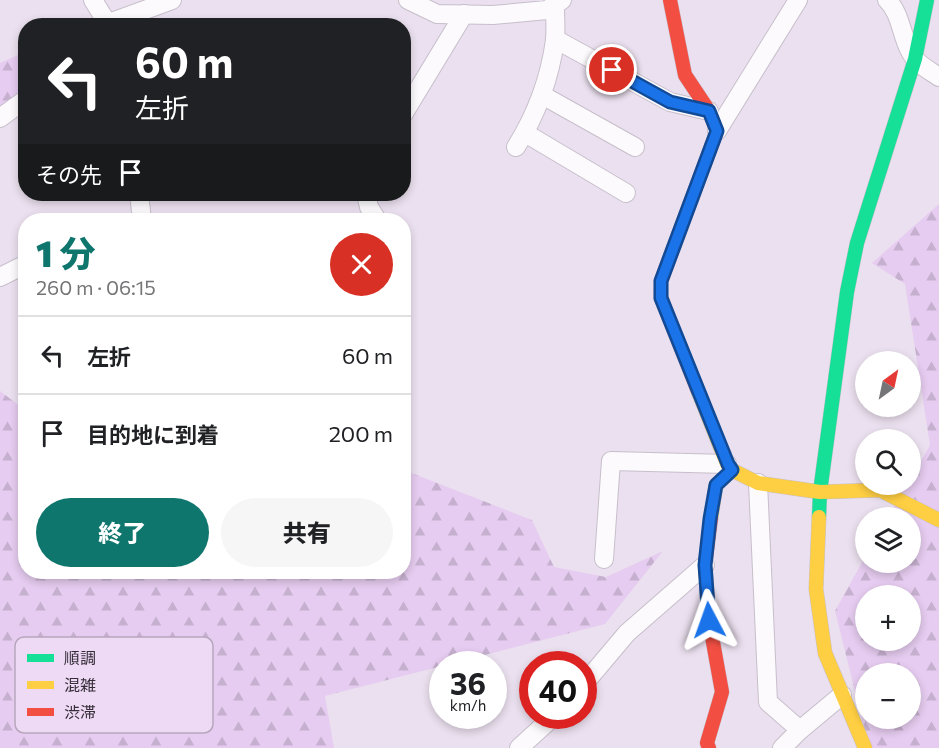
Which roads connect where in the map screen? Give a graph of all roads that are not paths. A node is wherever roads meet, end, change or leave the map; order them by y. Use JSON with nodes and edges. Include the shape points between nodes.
{"nodes":[{"id":1,"x":93,"y":0,"type":"edge"},
{"id":2,"x":172,"y":0,"type":"edge"},
{"id":3,"x":408,"y":0,"type":"edge"},
{"id":4,"x":670,"y":0,"type":"edge"},
{"id":5,"x":798,"y":0,"type":"edge"},
{"id":6,"x":886,"y":0,"type":"edge"},
{"id":7,"x":927,"y":0,"type":"edge"},
{"id":8,"x":558,"y":3,"type":"edge"},
{"id":9,"x":464,"y":14,"type":"junction"},
{"id":10,"x":105,"y":18,"type":"edge"},
{"id":11,"x":125,"y":18,"type":"edge"},
{"id":12,"x":555,"y":39,"type":"junction"},
{"id":13,"x":915,"y":59,"type":"junction"},
{"id":14,"x":939,"y":78,"type":"edge"},
{"id":15,"x":542,"y":95,"type":"junction"},
{"id":16,"x":411,"y":101,"type":"edge"},
{"id":17,"x":18,"y":105,"type":"edge"},
{"id":18,"x":709,"y":111,"type":"junction"},
{"id":19,"x":0,"y":118,"type":"edge"},
{"id":20,"x":717,"y":131,"type":"junction"},
{"id":21,"x":635,"y":147,"type":"dead end"},
{"id":22,"x":626,"y":193,"type":"dead end"},
{"id":23,"x":18,"y":268,"type":"edge"},
{"id":24,"x":0,"y":277,"type":"edge"},
{"id":25,"x":730,"y":467,"type":"junction"},
{"id":26,"x":758,"y":483,"type":"junction"},
{"id":27,"x":820,"y":492,"type":"junction"},
{"id":28,"x":939,"y":520,"type":"edge"},
{"id":29,"x":604,"y":559,"type":"dead end"},
{"id":30,"x":705,"y":565,"type":"junction"},
{"id":31,"x":597,"y":669,"type":"edge"},
{"id":32,"x":842,"y":695,"type":"junction"},
{"id":33,"x":540,"y":729,"type":"edge"},
{"id":34,"x":800,"y":730,"type":"junction"},
{"id":35,"x":706,"y":746,"type":"edge"},
{"id":36,"x":519,"y":748,"type":"edge"},
{"id":37,"x":782,"y":748,"type":"edge"},
{"id":38,"x":865,"y":748,"type":"edge"}],
"edges":[{"from":1,"to":10,"type":"street"},
{"from":2,"to":11,"type":"street"},
{"from":3,"to":9,"type":"street","via":[[437,14]]},
{"from":4,"to":18,"type":"street","via":[[685,75]]},
{"from":5,"to":20,"type":"street"},
{"from":6,"to":13,"type":"street"},
{"from":7,"to":13,"type":"street"},
{"from":8,"to":9,"type":"street","via":[[547,10]]},
{"from":8,"to":12,"type":"street"},
{"from":9,"to":16,"type":"street"},
{"from":12,"to":15,"type":"street"},
{"from":12,"to":18,"type":"street","via":[[670,102]]},
{"from":13,"to":14,"type":"street"},
{"from":13,"to":27,"type":"street","via":[[857,243]]},
{"from":15,"to":21,"type":"street"},
{"from":15,"to":22,"type":"street","via":[[521,140]]},
{"from":17,"to":19,"type":"street"},
{"from":18,"to":20,"type":"street"},
{"from":20,"to":25,"type":"street","via":[[661,281],[661,298]]},
{"from":23,"to":24,"type":"street"},
{"from":25,"to":26,"type":"street"},
{"from":25,"to":29,"type":"street","via":[[611,461]]},
{"from":25,"to":30,"type":"street","via":[[716,485]]},
{"from":26,"to":27,"type":"street"},
{"from":26,"to":34,"type":"street","via":[[768,702]]},
{"from":27,"to":28,"type":"street","via":[[880,490]]},
{"from":27,"to":32,"type":"street","via":[[816,589],[825,653]]},
{"from":30,"to":31,"type":"street","via":[[627,633]]},
{"from":30,"to":35,"type":"street","via":[[709,620],[722,692]]},
{"from":32,"to":34,"type":"street"},
{"from":32,"to":38,"type":"street"},
{"from":33,"to":36,"type":"street"},
{"from":34,"to":37,"type":"street"}]}
